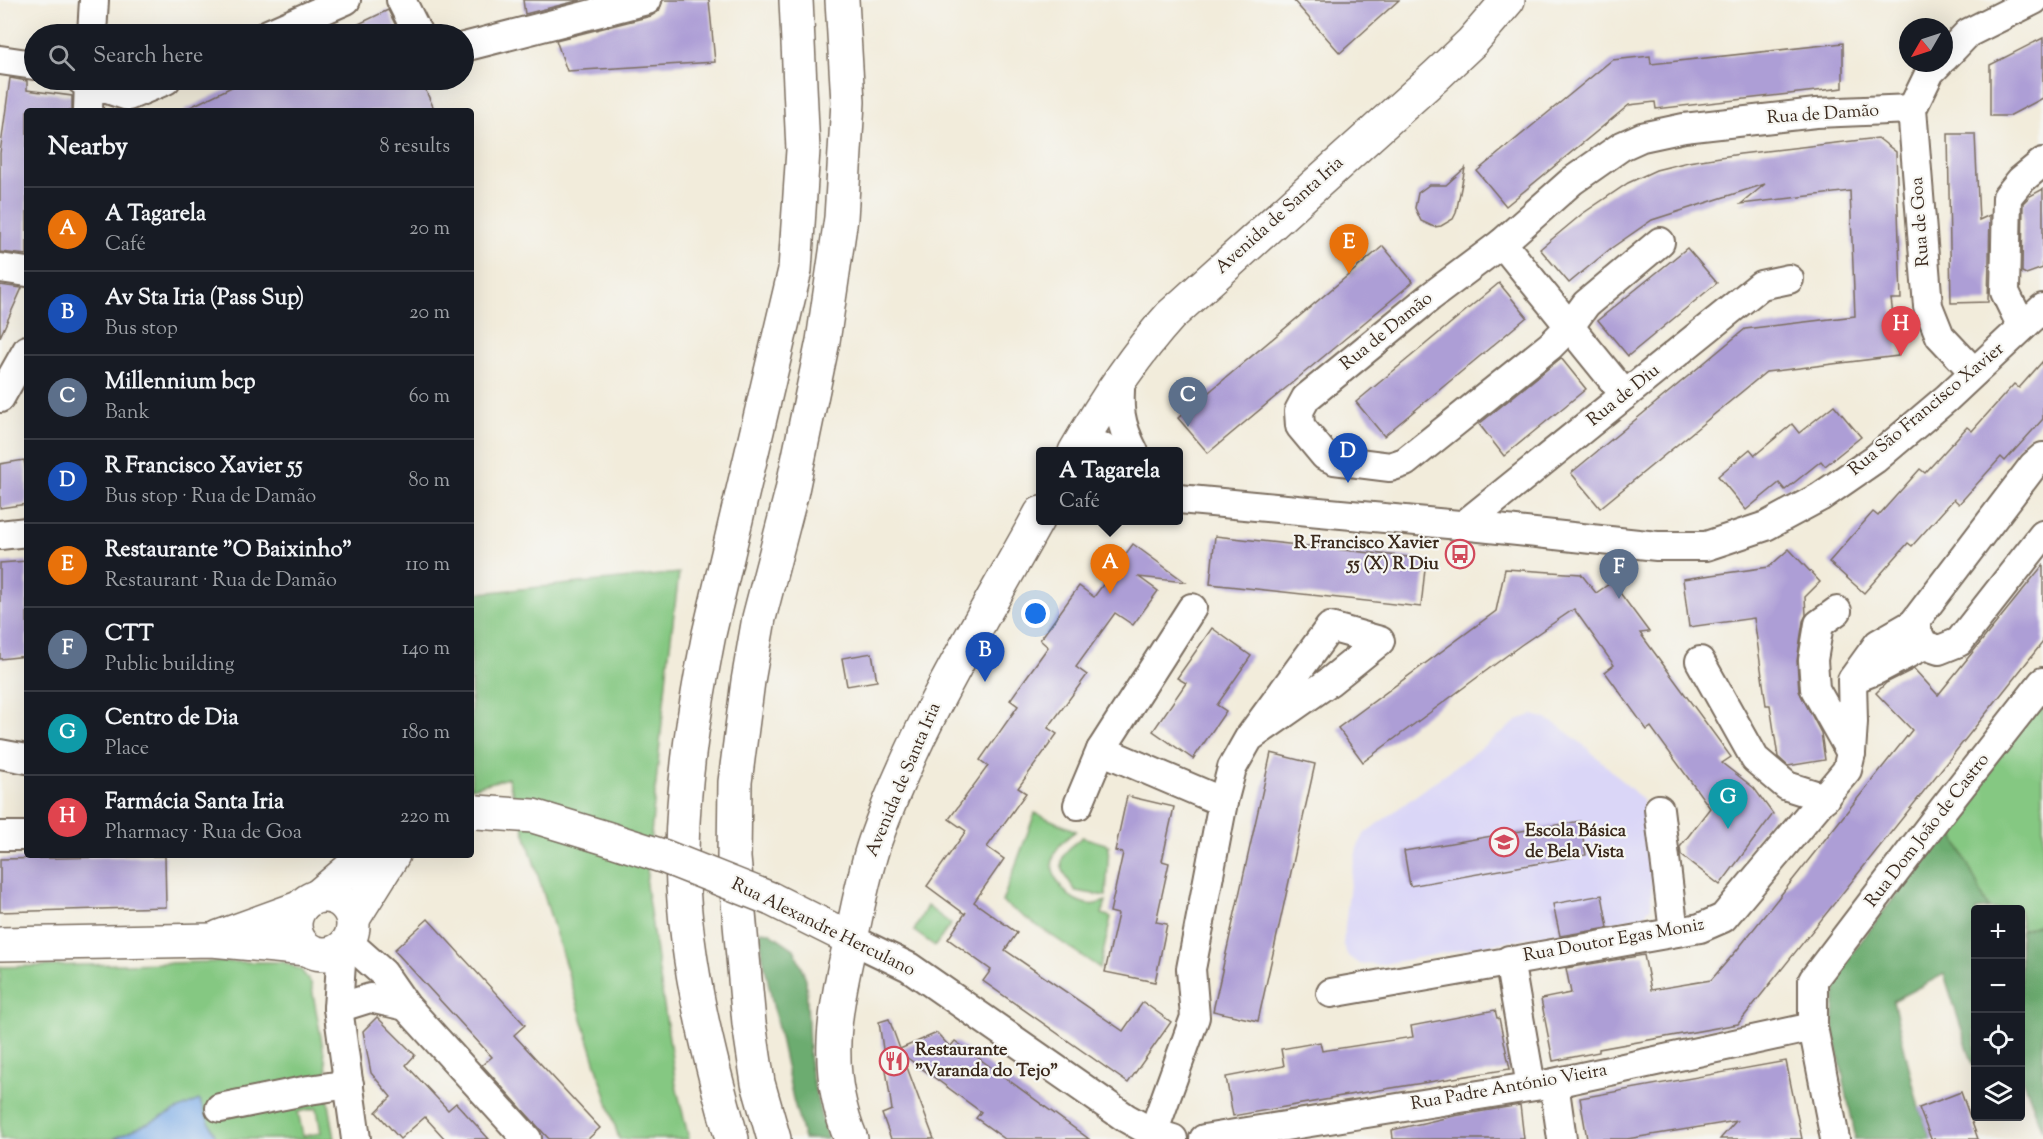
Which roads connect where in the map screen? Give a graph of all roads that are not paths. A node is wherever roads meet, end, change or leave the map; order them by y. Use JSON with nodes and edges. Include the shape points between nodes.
{"nodes":[{"id":1,"x":94,"y":0,"type":"edge"},
{"id":2,"x":346,"y":0,"type":"edge"},
{"id":3,"x":401,"y":0,"type":"edge"},
{"id":4,"x":647,"y":0,"type":"edge"},
{"id":5,"x":1508,"y":0,"type":"edge"},
{"id":6,"x":2034,"y":0,"type":"edge"},
{"id":7,"x":842,"y":1,"type":"edge"},
{"id":8,"x":797,"y":4,"type":"edge"},
{"id":9,"x":581,"y":8,"type":"edge"},
{"id":10,"x":93,"y":24,"type":"edge"},
{"id":11,"x":291,"y":24,"type":"edge"},
{"id":12,"x":413,"y":24,"type":"edge"},
{"id":13,"x":474,"y":44,"type":"edge"},
{"id":14,"x":1953,"y":49,"type":"edge"},
{"id":15,"x":0,"y":60,"type":"edge"},
{"id":16,"x":24,"y":64,"type":"edge"},
{"id":17,"x":1930,"y":72,"type":"edge"},
{"id":18,"x":97,"y":90,"type":"edge"},
{"id":19,"x":142,"y":90,"type":"edge"},
{"id":20,"x":1912,"y":109,"type":"junction"},
{"id":21,"x":2043,"y":162,"type":"edge"},
{"id":22,"x":1660,"y":242,"type":"dead end"},
{"id":23,"x":1502,"y":243,"type":"junction"},
{"id":24,"x":0,"y":268,"type":"edge"},
{"id":25,"x":24,"y":272,"type":"edge"},
{"id":26,"x":1789,"y":279,"type":"dead end"},
{"id":27,"x":2043,"y":308,"type":"edge"},
{"id":28,"x":1570,"y":326,"type":"junction"},
{"id":29,"x":2022,"y":327,"type":"junction"},
{"id":30,"x":24,"y":355,"type":"edge"},
{"id":31,"x":1974,"y":372,"type":"junction"},
{"id":32,"x":1121,"y":376,"type":"junction"},
{"id":33,"x":1625,"y":395,"type":"junction"},
{"id":34,"x":0,"y":398,"type":"edge"},
{"id":35,"x":1088,"y":447,"type":"edge"},
{"id":36,"x":1132,"y":447,"type":"edge"},
{"id":37,"x":2043,"y":457,"type":"edge"},
{"id":38,"x":1187,"y":498,"type":"edge"},
{"id":39,"x":1036,"y":523,"type":"edge"},
{"id":40,"x":1464,"y":525,"type":"junction"},
{"id":41,"x":24,"y":532,"type":"edge"},
{"id":42,"x":0,"y":535,"type":"edge"},
{"id":43,"x":2043,"y":535,"type":"edge"},
{"id":44,"x":1192,"y":608,"type":"dead end"},
{"id":45,"x":1837,"y":611,"type":"dead end"},
{"id":46,"x":1918,"y":635,"type":"junction"},
{"id":47,"x":1700,"y":661,"type":"dead end"},
{"id":48,"x":2043,"y":682,"type":"edge"},
{"id":49,"x":1249,"y":738,"type":"dead end"},
{"id":50,"x":1101,"y":750,"type":"junction"},
{"id":51,"x":1851,"y":753,"type":"junction"},
{"id":52,"x":0,"y":754,"type":"edge"},
{"id":53,"x":24,"y":758,"type":"edge"},
{"id":54,"x":1825,"y":798,"type":"junction"},
{"id":55,"x":1223,"y":802,"type":"junction"},
{"id":56,"x":1077,"y":805,"type":"dead end"},
{"id":57,"x":1659,"y":809,"type":"dead end"},
{"id":58,"x":474,"y":813,"type":"edge"},
{"id":59,"x":0,"y":836,"type":"edge"},
{"id":60,"x":24,"y":836,"type":"edge"},
{"id":61,"x":367,"y":858,"type":"edge"},
{"id":62,"x":391,"y":858,"type":"edge"},
{"id":63,"x":309,"y":902,"type":"junction"},
{"id":64,"x":1674,"y":932,"type":"junction"},
{"id":65,"x":851,"y":939,"type":"junction"},
{"id":66,"x":212,"y":940,"type":"junction"},
{"id":67,"x":333,"y":942,"type":"junction"},
{"id":68,"x":0,"y":944,"type":"edge"},
{"id":69,"x":1509,"y":960,"type":"junction"},
{"id":70,"x":1331,"y":993,"type":"dead end"},
{"id":71,"x":406,"y":1006,"type":"junction"},
{"id":72,"x":338,"y":1008,"type":"junction"},
{"id":73,"x":1813,"y":1027,"type":"junction"},
{"id":74,"x":349,"y":1084,"type":"junction"},
{"id":75,"x":1543,"y":1084,"type":"junction"},
{"id":76,"x":220,"y":1108,"type":"dead end"},
{"id":77,"x":1163,"y":1136,"type":"edge"},
{"id":78,"x":356,"y":1139,"type":"edge"},
{"id":79,"x":526,"y":1139,"type":"edge"},
{"id":80,"x":732,"y":1139,"type":"edge"},
{"id":81,"x":774,"y":1139,"type":"edge"},
{"id":82,"x":851,"y":1139,"type":"edge"},
{"id":83,"x":1203,"y":1139,"type":"edge"},
{"id":84,"x":1562,"y":1139,"type":"edge"},
{"id":85,"x":1835,"y":1139,"type":"edge"}],
"edges":[{"from":1,"to":10,"type":"street"},
{"from":2,"to":11,"type":"street"},
{"from":3,"to":12,"type":"street"},
{"from":4,"to":9,"type":"street"},
{"from":5,"to":32,"type":"main road","name":"Avenida de Santa Iria","via":[[1437,75],[1176,311]]},
{"from":6,"to":14,"type":"street","via":[[1968,33]]},
{"from":7,"to":81,"type":"main road","via":[[848,102],[842,218],[821,352],[791,495],[759,618],[735,782],[736,901],[749,1023],[758,1083]]},
{"from":8,"to":80,"type":"main road","via":[[803,150],[795,270],[709,634],[684,804],[682,853],[687,930],[702,1018]]},
{"from":9,"to":13,"type":"street"},
{"from":15,"to":16,"type":"street"},
{"from":17,"to":20,"type":"street"},
{"from":18,"to":19,"type":"street","via":[[128,96]]},
{"from":20,"to":23,"type":"street","name":"Rua de Damão","via":[[1816,113],[1683,128],[1642,137],[1622,146],[1572,181]]},
{"from":20,"to":31,"type":"street","name":"Rua de Goa","via":[[1928,306],[1940,336]]},
{"from":21,"to":29,"type":"street","via":[[2007,197],[2005,291]]},
{"from":22,"to":28,"type":"street","name":"Rua de Damão","via":[[1586,304]]},
{"from":23,"to":28,"type":"street"},
{"from":23,"to":28,"type":"street","name":"Rua de Damão","via":[[1306,398],[1299,411],[1299,422],[1321,453],[1334,460],[1390,467],[1405,462]]},
{"from":24,"to":25,"type":"street"},
{"from":26,"to":33,"type":"street","name":"Rua de Diu","via":[[1761,285]]},
{"from":27,"to":29,"type":"street","name":"Rua São Francisco Xavier"},
{"from":28,"to":33,"type":"street"},
{"from":29,"to":31,"type":"street","name":"Rua São Francisco Xavier"},
{"from":30,"to":34,"type":"street"},
{"from":31,"to":40,"type":"street","name":"Rua São Francisco Xavier","via":[[1875,459],[1820,497],[1766,526],[1706,546],[1657,546]]},
{"from":32,"to":35,"type":"main road","name":"Avenida de Santa Iria"},
{"from":32,"to":36,"type":"street","via":[[1118,405]]},
{"from":33,"to":40,"type":"street","name":"Rua de Diu"},
{"from":37,"to":46,"type":"street","name":"Rua Doutor Egas Moniz","via":[[2033,466]]},
{"from":38,"to":40,"type":"street","name":"Rua São Francisco Xavier"},
{"from":39,"to":65,"type":"main road","name":"Avenida de Santa Iria","via":[[964,650],[905,768],[868,863]]},
{"from":41,"to":42,"type":"street"},
{"from":43,"to":46,"type":"street","name":"Rua Doutor Egas Moniz","via":[[1959,642],[1939,650]]},
{"from":44,"to":50,"type":"street"},
{"from":45,"to":51,"type":"street","via":[[1819,624],[1813,660],[1815,689]]},
{"from":46,"to":51,"type":"street","name":"Rua Doutor Egas Moniz","via":[[1876,670],[1852,680]]},
{"from":47,"to":54,"type":"street","via":[[1755,759],[1787,786]]},
{"from":48,"to":73,"type":"street","name":"Rua Dom João de Castro","via":[[1813,980]]},
{"from":49,"to":55,"type":"street","via":[[1232,768]]},
{"from":50,"to":55,"type":"street"},
{"from":50,"to":56,"type":"street"},
{"from":51,"to":54,"type":"street","name":"Rua Doutor Egas Moniz","via":[[1847,770]]},
{"from":52,"to":53,"type":"street"},
{"from":54,"to":64,"type":"street","name":"Rua Doutor Egas Moniz","via":[[1723,918],[1700,928]]},
{"from":55,"to":77,"type":"street","via":[[1191,969],[1195,1017]]},
{"from":57,"to":64,"type":"street"},
{"from":58,"to":65,"type":"main road","name":"Rua Alexandre Herculano","bridge":true,"via":[[533,816],[665,857],[771,899]]},
{"from":59,"to":60,"type":"street"},
{"from":61,"to":63,"type":"main road"},
{"from":62,"to":67,"type":"main road"},
{"from":63,"to":66,"type":"main road"},
{"from":63,"to":67,"type":"main road","via":[[294,926],[300,943]]},
{"from":63,"to":67,"type":"main road","via":[[327,896],[350,910]]},
{"from":64,"to":69,"type":"street","name":"Rua Doutor Egas Moniz"},
{"from":65,"to":77,"type":"street","name":"Rua Alexandre Herculano","via":[[909,967],[1126,1118]]},
{"from":65,"to":82,"type":"main road","name":"Avenida de Santa Iria","via":[[833,1038],[835,1081]]},
{"from":66,"to":67,"type":"main road"},
{"from":66,"to":68,"type":"main road"},
{"from":67,"to":71,"type":"street","via":[[383,973]]},
{"from":67,"to":72,"type":"street"},
{"from":69,"to":70,"type":"street","name":"Rua Doutor Egas Moniz"},
{"from":69,"to":75,"type":"street"},
{"from":71,"to":72,"type":"street","via":[[370,998]]},
{"from":71,"to":79,"type":"street"},
{"from":72,"to":74,"type":"street"},
{"from":73,"to":75,"type":"street","name":"Rua Padre António Vieira"},
{"from":73,"to":85,"type":"street"},
{"from":74,"to":76,"type":"street"},
{"from":74,"to":78,"type":"street"},
{"from":75,"to":83,"type":"street","name":"Rua Padre António Vieira"},
{"from":75,"to":84,"type":"street"}]}
